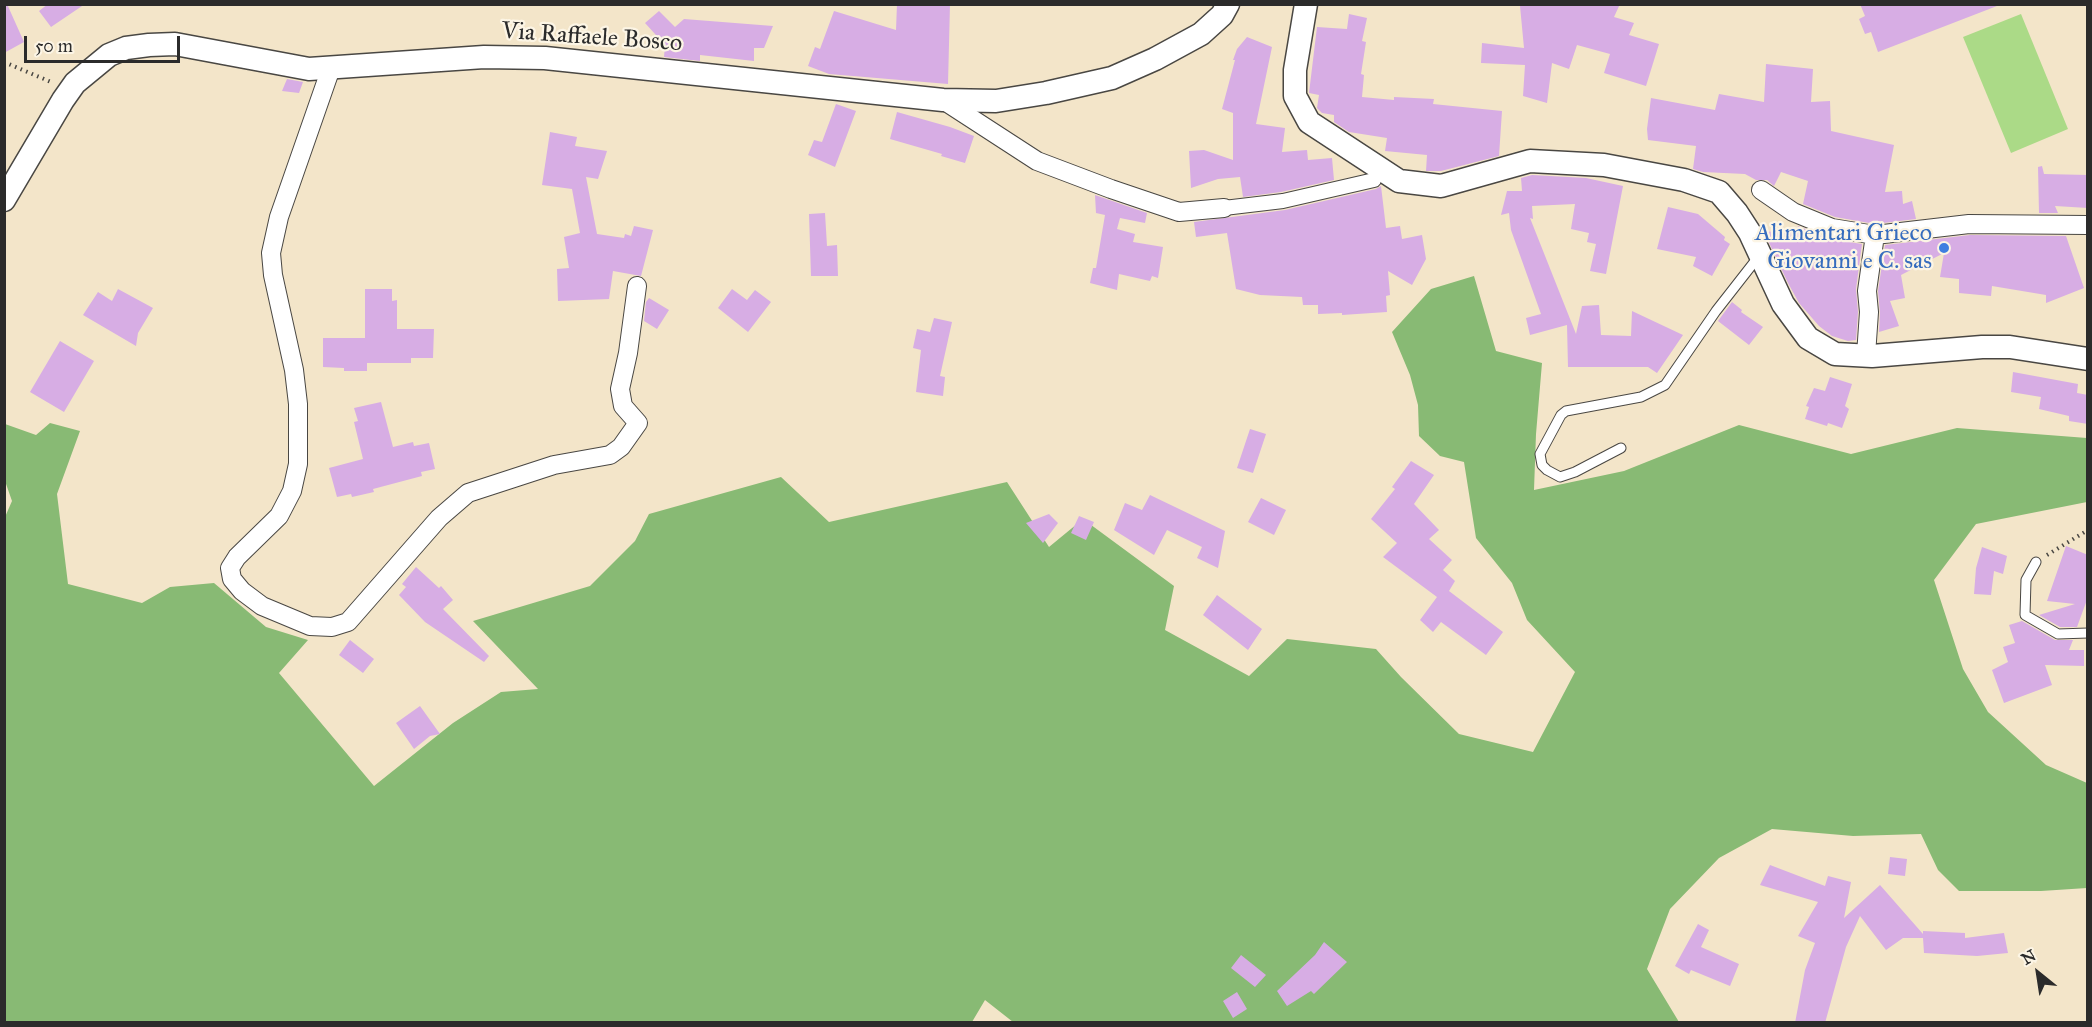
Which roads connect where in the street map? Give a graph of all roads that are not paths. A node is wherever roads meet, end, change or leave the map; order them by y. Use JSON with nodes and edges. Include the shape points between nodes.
{"nodes":[{"id":1,"x":1228,"y":4,"type":"edge"},
{"id":2,"x":1306,"y":4,"type":"edge"},
{"id":3,"x":331,"y":68,"type":"junction"},
{"id":4,"x":943,"y":100,"type":"junction"},
{"id":5,"x":1374,"y":180,"type":"dead end"},
{"id":6,"x":1761,"y":190,"type":"dead end"},
{"id":7,"x":4,"y":200,"type":"edge"},
{"id":8,"x":1224,"y":208,"type":"joint"},
{"id":9,"x":2088,"y":225,"type":"edge"},
{"id":10,"x":1875,"y":235,"type":"junction"},
{"id":11,"x":1760,"y":255,"type":"junction"},
{"id":12,"x":637,"y":286,"type":"dead end"},
{"id":13,"x":1866,"y":355,"type":"junction"},
{"id":14,"x":2088,"y":359,"type":"edge"},
{"id":15,"x":1621,"y":448,"type":"dead end"},
{"id":16,"x":2036,"y":562,"type":"road end"},
{"id":17,"x":2088,"y":633,"type":"edge"}],
"edges":[{"from":1,"to":4,"type":"street","name":"Via Raffaele Bosco","via":[[1201,34],[1112,78],[996,101]]},
{"from":2,"to":11,"type":"street","via":[[1295,70],[1295,96],[1309,122],[1399,181],[1441,186],[1530,161],[1604,165],[1684,180],[1719,192],[1737,213]]},
{"from":3,"to":4,"type":"street","name":"Via Raffaele Bosco","via":[[484,57],[545,58]]},
{"from":3,"to":7,"type":"street","name":"Via Raffaele Bosco","via":[[309,69],[175,44],[126,48],[109,55],[75,83]]},
{"from":3,"to":12,"type":"street","via":[[279,217],[271,253],[294,370],[298,464],[292,491],[279,516],[230,568],[232,579],[242,591],[262,606],[310,626],[332,627],[348,622],[439,518],[468,493],[554,465],[610,455],[621,447],[638,423],[623,406],[620,389]]},
{"from":4,"to":8,"type":"street","via":[[1037,161],[1179,212]]},
{"from":5,"to":8,"type":"street","via":[[1283,201]]},
{"from":6,"to":10,"type":"street","via":[[1793,212],[1832,228]]},
{"from":9,"to":10,"type":"street","via":[[1969,224]]},
{"from":10,"to":13,"type":"street","via":[[1867,291]]},
{"from":11,"to":13,"type":"street","via":[[1783,304],[1808,338],[1835,354]]},
{"from":11,"to":15,"type":"lane","via":[[1665,385],[1641,397],[1566,411],[1540,454],[1547,471],[1560,477]]},
{"from":13,"to":14,"type":"street","via":[[1982,346]]},
{"from":16,"to":17,"type":"lane","via":[[2026,580],[2025,615],[2058,634]]}]}
